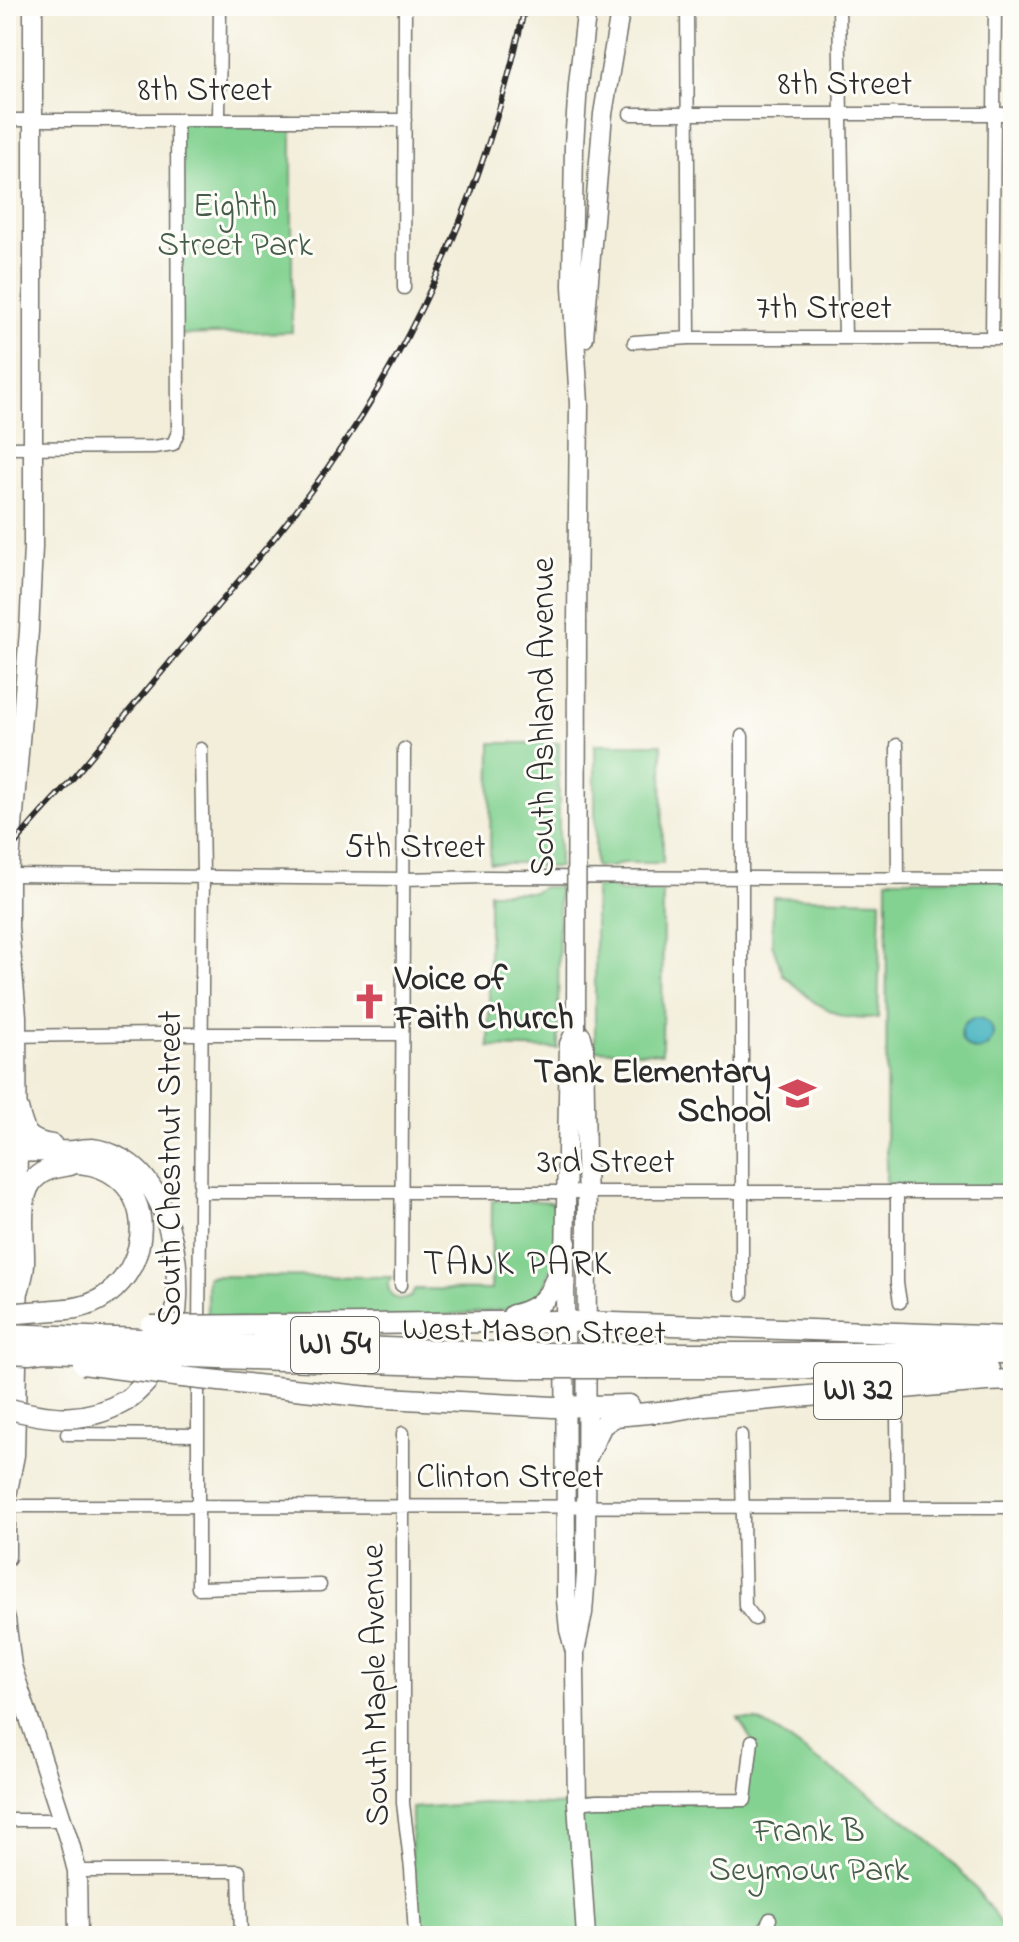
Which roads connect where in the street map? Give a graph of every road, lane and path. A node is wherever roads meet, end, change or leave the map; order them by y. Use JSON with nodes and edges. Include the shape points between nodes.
{"nodes":[{"id":1,"x":33,"y":6,"type":"edge"},
{"id":2,"x":220,"y":6,"type":"edge"},
{"id":3,"x":405,"y":6,"type":"edge"},
{"id":4,"x":587,"y":6,"type":"edge"},
{"id":5,"x":621,"y":6,"type":"edge"},
{"id":6,"x":687,"y":6,"type":"edge"},
{"id":7,"x":839,"y":6,"type":"edge"},
{"id":8,"x":995,"y":6,"type":"edge"},
{"id":9,"x":575,"y":114,"type":"junction"},
{"id":10,"x":603,"y":114,"type":"junction"},
{"id":11,"x":630,"y":114,"type":"dead end"},
{"id":12,"x":689,"y":114,"type":"junction"},
{"id":13,"x":842,"y":114,"type":"junction"},
{"id":14,"x":995,"y":114,"type":"junction"},
{"id":15,"x":1013,"y":114,"type":"edge"},
{"id":16,"x":6,"y":120,"type":"edge"},
{"id":17,"x":33,"y":120,"type":"junction"},
{"id":18,"x":177,"y":120,"type":"junction"},
{"id":19,"x":219,"y":120,"type":"junction"},
{"id":20,"x":405,"y":120,"type":"junction"},
{"id":21,"x":404,"y":288,"type":"dead end"},
{"id":22,"x":689,"y":338,"type":"junction"},
{"id":23,"x":845,"y":338,"type":"junction"},
{"id":24,"x":992,"y":338,"type":"junction"},
{"id":25,"x":1013,"y":338,"type":"edge"},
{"id":26,"x":634,"y":342,"type":"dead end"},
{"id":27,"x":579,"y":404,"type":"junction"},
{"id":28,"x":6,"y":448,"type":"edge"},
{"id":29,"x":33,"y":448,"type":"junction"},
{"id":30,"x":742,"y":736,"type":"dead end"},
{"id":31,"x":897,"y":745,"type":"dead end"},
{"id":32,"x":201,"y":749,"type":"dead end"},
{"id":33,"x":404,"y":749,"type":"dead end"},
{"id":34,"x":9,"y":875,"type":"junction"},
{"id":35,"x":203,"y":876,"type":"junction"},
{"id":36,"x":742,"y":878,"type":"junction"},
{"id":37,"x":404,"y":879,"type":"junction"},
{"id":38,"x":898,"y":879,"type":"junction"},
{"id":39,"x":1013,"y":879,"type":"edge"},
{"id":40,"x":9,"y":927,"type":"junction"},
{"id":41,"x":6,"y":952,"type":"edge"},
{"id":42,"x":201,"y":1034,"type":"junction"},
{"id":43,"x":402,"y":1034,"type":"junction"},
{"id":44,"x":12,"y":1036,"type":"edge"},
{"id":45,"x":18,"y":1109,"type":"junction"},
{"id":46,"x":87,"y":1156,"type":"junction"},
{"id":47,"x":12,"y":1157,"type":"edge"},
{"id":48,"x":897,"y":1191,"type":"junction"},
{"id":49,"x":199,"y":1192,"type":"junction"},
{"id":50,"x":402,"y":1192,"type":"junction"},
{"id":51,"x":576,"y":1192,"type":"junction"},
{"id":52,"x":742,"y":1192,"type":"junction"},
{"id":53,"x":1013,"y":1192,"type":"edge"},
{"id":54,"x":566,"y":1243,"type":"junction"},
{"id":55,"x":401,"y":1285,"type":"dead end"},
{"id":56,"x":19,"y":1289,"type":"junction"},
{"id":57,"x":742,"y":1294,"type":"dead end"},
{"id":58,"x":900,"y":1302,"type":"dead end"},
{"id":59,"x":6,"y":1314,"type":"edge"},
{"id":60,"x":485,"y":1321,"type":"junction"},
{"id":61,"x":576,"y":1322,"type":"junction"},
{"id":62,"x":13,"y":1334,"type":"edge"},
{"id":63,"x":1013,"y":1337,"type":"edge"},
{"id":64,"x":6,"y":1353,"type":"edge"},
{"id":65,"x":1013,"y":1353,"type":"edge"},
{"id":66,"x":29,"y":1354,"type":"junction"},
{"id":67,"x":650,"y":1360,"type":"junction"},
{"id":68,"x":1013,"y":1369,"type":"edge"},
{"id":69,"x":1013,"y":1380,"type":"edge"},
{"id":70,"x":704,"y":1405,"type":"junction"},
{"id":71,"x":565,"y":1407,"type":"junction"},
{"id":72,"x":587,"y":1407,"type":"junction"},
{"id":73,"x":6,"y":1408,"type":"edge"},
{"id":74,"x":897,"y":1416,"type":"dead end"},
{"id":75,"x":403,"y":1433,"type":"dead end"},
{"id":76,"x":67,"y":1434,"type":"dead end"},
{"id":77,"x":198,"y":1435,"type":"junction"},
{"id":78,"x":741,"y":1435,"type":"dead end"},
{"id":79,"x":587,"y":1456,"type":"junction"},
{"id":80,"x":6,"y":1494,"type":"edge"},
{"id":81,"x":7,"y":1506,"type":"edge"},
{"id":82,"x":197,"y":1506,"type":"junction"},
{"id":83,"x":402,"y":1506,"type":"junction"},
{"id":84,"x":565,"y":1507,"type":"junction"},
{"id":85,"x":586,"y":1507,"type":"junction"},
{"id":86,"x":742,"y":1507,"type":"junction"},
{"id":87,"x":898,"y":1507,"type":"junction"},
{"id":88,"x":1013,"y":1507,"type":"edge"},
{"id":89,"x":6,"y":1557,"type":"edge"},
{"id":90,"x":320,"y":1585,"type":"dead end"},
{"id":91,"x":6,"y":1619,"type":"edge"},
{"id":92,"x":755,"y":1619,"type":"dead end"},
{"id":93,"x":575,"y":1652,"type":"junction"},
{"id":94,"x":752,"y":1741,"type":"dead end"},
{"id":95,"x":577,"y":1803,"type":"junction"},
{"id":96,"x":6,"y":1820,"type":"edge"},
{"id":97,"x":62,"y":1820,"type":"junction"},
{"id":98,"x":77,"y":1871,"type":"junction"},
{"id":99,"x":770,"y":1919,"type":"dead end"},
{"id":100,"x":78,"y":1936,"type":"edge"},
{"id":101,"x":241,"y":1936,"type":"edge"},
{"id":102,"x":415,"y":1936,"type":"edge"},
{"id":103,"x":586,"y":1936,"type":"edge"},
{"id":104,"x":761,"y":1936,"type":"edge"}],
"edges":[{"from":1,"to":17,"type":"main road"},
{"from":2,"to":19,"type":"street"},
{"from":3,"to":20,"type":"street"},
{"from":4,"to":9,"type":"main road","name":"South Ashland Avenue"},
{"from":5,"to":10,"type":"main road","name":"South Ashland Avenue"},
{"from":6,"to":12,"type":"street"},
{"from":7,"to":13,"type":"street"},
{"from":8,"to":14,"type":"street"},
{"from":9,"to":10,"type":"main road"},
{"from":9,"to":27,"type":"main road","name":"South Ashland Avenue","via":[[572,286]]},
{"from":10,"to":27,"type":"main road","name":"South Ashland Avenue"},
{"from":11,"to":12,"type":"street","name":"8th Street"},
{"from":12,"to":13,"type":"street","name":"8th Street"},
{"from":12,"to":22,"type":"street"},
{"from":13,"to":14,"type":"street","name":"8th Street"},
{"from":13,"to":23,"type":"street"},
{"from":14,"to":15,"type":"street","name":"8th Street"},
{"from":14,"to":24,"type":"street"},
{"from":16,"to":17,"type":"street","name":"8th Street"},
{"from":17,"to":18,"type":"street","name":"8th Street"},
{"from":17,"to":29,"type":"main road"},
{"from":18,"to":19,"type":"street","name":"8th Street"},
{"from":18,"to":29,"type":"street","via":[[178,432],[173,444]]},
{"from":19,"to":20,"type":"street","name":"8th Street"},
{"from":20,"to":21,"type":"street"},
{"from":22,"to":23,"type":"street","name":"7th Street"},
{"from":22,"to":26,"type":"street","name":"7th Street"},
{"from":23,"to":24,"type":"street","name":"7th Street"},
{"from":24,"to":25,"type":"street","name":"7th Street"},
{"from":27,"to":51,"type":"main road","name":"South Ashland Avenue","bridge":true,"via":[[576,1029],[584,1045]]},
{"from":28,"to":29,"type":"street"},
{"from":29,"to":34,"type":"main road","via":[[32,582]]},
{"from":30,"to":36,"type":"street"},
{"from":31,"to":38,"type":"street"},
{"from":32,"to":35,"type":"street","name":"South Chestnut Street"},
{"from":33,"to":37,"type":"street"},
{"from":34,"to":35,"type":"street","name":"5th Street"},
{"from":34,"to":40,"type":"main road"},
{"from":35,"to":37,"type":"street","name":"5th Street"},
{"from":35,"to":42,"type":"street","name":"South Chestnut Street"},
{"from":36,"to":37,"type":"street","name":"5th Street"},
{"from":36,"to":38,"type":"street","name":"5th Street"},
{"from":36,"to":52,"type":"street"},
{"from":37,"to":43,"type":"street"},
{"from":38,"to":39,"type":"street","name":"5th Street"},
{"from":40,"to":41,"type":"main road"},
{"from":40,"to":44,"type":"main road"},
{"from":42,"to":43,"type":"street"},
{"from":42,"to":44,"type":"street"},
{"from":42,"to":49,"type":"street","name":"South Chestnut Street"},
{"from":43,"to":50,"type":"street"},
{"from":44,"to":45,"type":"main road"},
{"from":45,"to":46,"type":"main road","via":[[34,1141],[79,1145]]},
{"from":45,"to":47,"type":"main road"},
{"from":46,"to":47,"type":"main road"},
{"from":46,"to":56,"type":"main road","via":[[46,1170],[28,1188]]},
{"from":46,"to":59,"type":"main road","bridge":true,"via":[[129,1192],[138,1213],[139,1251],[132,1267],[94,1303]]},
{"from":46,"to":73,"type":"main road","bridge":true,"via":[[122,1159],[145,1179],[163,1209],[177,1293],[171,1339],[151,1377],[107,1410],[73,1418]]},
{"from":47,"to":56,"type":"main road"},
{"from":48,"to":52,"type":"street","name":"3rd Street"},
{"from":48,"to":53,"type":"street","name":"3rd Street"},
{"from":48,"to":58,"type":"street"},
{"from":49,"to":50,"type":"street","name":"3rd Street"},
{"from":49,"to":77,"type":"street","name":"South Chestnut Street"},
{"from":50,"to":51,"type":"street","name":"3rd Street"},
{"from":50,"to":55,"type":"street"},
{"from":51,"to":52,"type":"street","name":"3rd Street"},
{"from":51,"to":54,"type":"main road","name":"South Ashland Avenue"},
{"from":51,"to":61,"type":"main road","name":"South Ashland Avenue"},
{"from":52,"to":57,"type":"street"},
{"from":54,"to":60,"type":"main road","via":[[554,1285],[540,1305]]},
{"from":54,"to":61,"type":"main road","name":"South Ashland Avenue"},
{"from":56,"to":80,"type":"main road","via":[[15,1455]]},
{"from":60,"to":61,"type":"main road"},
{"from":60,"to":62,"type":"main road","bridge":true,"via":[[69,1328]]},
{"from":61,"to":63,"type":"main road","number":"WI 32"},
{"from":61,"to":71,"type":"main road","name":"South Ashland Avenue"},
{"from":61,"to":72,"type":"main road","name":"South Ashland Avenue"},
{"from":62,"to":67,"type":"main road","name":"West Mason Street","number":"WI 54","bridge":true},
{"from":64,"to":66,"type":"main road","name":"West Mason Street","number":"WI 54","bridge":true},
{"from":65,"to":67,"type":"main road","name":"West Mason Street","number":"WI 54"},
{"from":66,"to":67,"type":"main road","name":"West Mason Street","number":"WI 54","bridge":true,"via":[[520,1368]]},
{"from":66,"to":71,"type":"main road","bridge":true,"via":[[47,1361],[369,1397]]},
{"from":67,"to":68,"type":"main road","name":"West Mason Street","number":"WI 54"},
{"from":69,"to":70,"type":"main road","number":"WI 32"},
{"from":70,"to":72,"type":"main road","number":"WI 32"},
{"from":70,"to":79,"type":"main road","via":[[615,1416],[603,1423]]},
{"from":71,"to":72,"type":"main road"},
{"from":71,"to":84,"type":"main road","name":"South Ashland Avenue"},
{"from":72,"to":79,"type":"main road","name":"South Ashland Avenue"},
{"from":74,"to":87,"type":"street"},
{"from":75,"to":83,"type":"street","name":"South Maple Avenue"},
{"from":76,"to":77,"type":"street"},
{"from":77,"to":82,"type":"street","name":"South Chestnut Street"},
{"from":78,"to":86,"type":"street"},
{"from":79,"to":85,"type":"main road","name":"South Ashland Avenue"},
{"from":80,"to":81,"type":"main road"},
{"from":81,"to":82,"type":"street","name":"Clinton Street"},
{"from":81,"to":89,"type":"main road"},
{"from":82,"to":83,"type":"street","name":"Clinton Street"},
{"from":82,"to":90,"type":"street","name":"South Chestnut Street","via":[[198,1588]]},
{"from":83,"to":84,"type":"street","name":"Clinton Street"},
{"from":83,"to":102,"type":"street","name":"South Maple Avenue","via":[[403,1803]]},
{"from":84,"to":85,"type":"street","name":"Clinton Street"},
{"from":84,"to":93,"type":"main road","name":"South Ashland Avenue","via":[[566,1606]]},
{"from":85,"to":86,"type":"street","name":"Clinton Street"},
{"from":85,"to":93,"type":"main road","name":"South Ashland Avenue","via":[[584,1604]]},
{"from":86,"to":87,"type":"street","name":"Clinton Street"},
{"from":86,"to":92,"type":"street","via":[[745,1606]]},
{"from":87,"to":88,"type":"street","name":"Clinton Street"},
{"from":91,"to":97,"type":"main road","via":[[12,1666]]},
{"from":93,"to":95,"type":"main road","name":"South Ashland Avenue"},
{"from":94,"to":95,"type":"street","via":[[745,1800]]},
{"from":95,"to":103,"type":"main road","name":"South Ashland Avenue"},
{"from":96,"to":97,"type":"street"},
{"from":97,"to":98,"type":"main road"},
{"from":98,"to":100,"type":"main road"},
{"from":98,"to":101,"type":"street","via":[[239,1871]]},
{"from":99,"to":104,"type":"street"}]}
